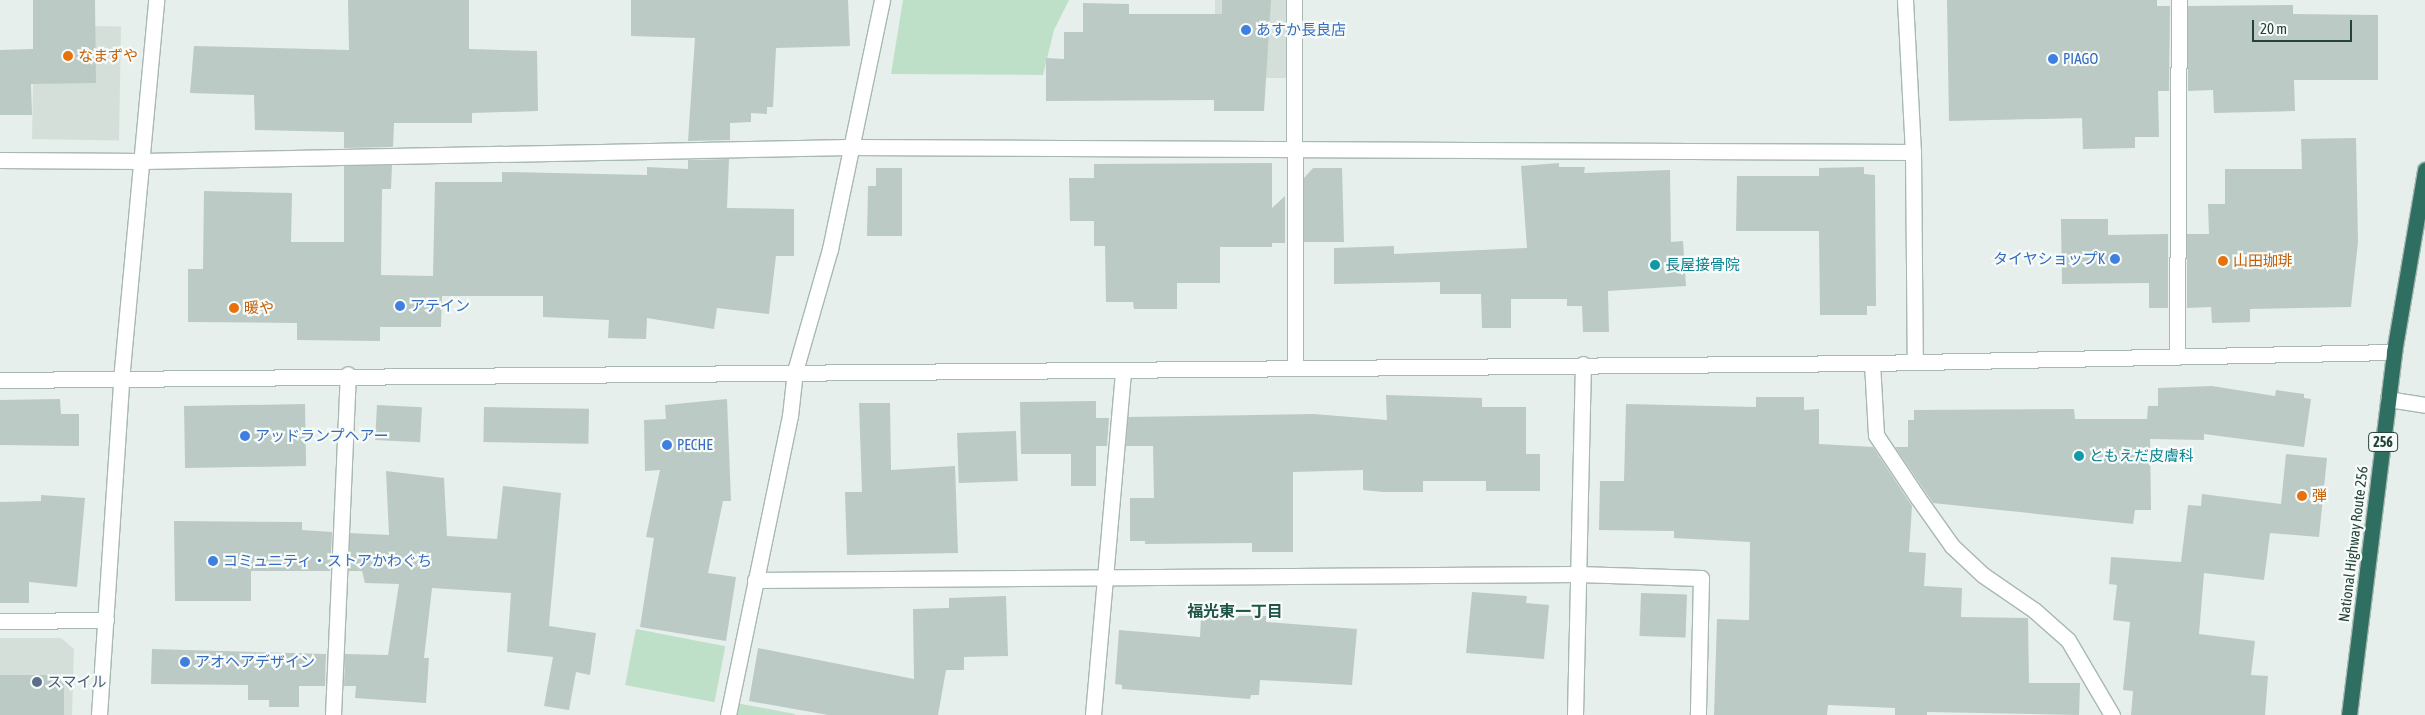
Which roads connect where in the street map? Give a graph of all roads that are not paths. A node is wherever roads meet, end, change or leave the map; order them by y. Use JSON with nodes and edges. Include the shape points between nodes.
{"nodes":[{"id":1,"x":156,"y":0,"type":"edge"},
{"id":2,"x":882,"y":0,"type":"edge"},
{"id":3,"x":1294,"y":0,"type":"edge"},
{"id":4,"x":1905,"y":0,"type":"edge"},
{"id":5,"x":2178,"y":0,"type":"edge"},
{"id":6,"x":849,"y":147,"type":"junction"},
{"id":7,"x":1294,"y":149,"type":"junction"},
{"id":8,"x":1913,"y":152,"type":"junction"},
{"id":9,"x":0,"y":160,"type":"edge"},
{"id":10,"x":142,"y":161,"type":"junction"},
{"id":11,"x":2425,"y":170,"type":"edge"},
{"id":12,"x":2394,"y":352,"type":"junction"},
{"id":13,"x":2177,"y":357,"type":"junction"},
{"id":14,"x":1915,"y":361,"type":"junction"},
{"id":15,"x":1872,"y":362,"type":"junction"},
{"id":16,"x":1583,"y":364,"type":"junction"},
{"id":17,"x":1296,"y":368,"type":"junction"},
{"id":18,"x":1123,"y":370,"type":"junction"},
{"id":19,"x":795,"y":371,"type":"junction"},
{"id":20,"x":348,"y":374,"type":"junction"},
{"id":21,"x":0,"y":380,"type":"edge"},
{"id":22,"x":121,"y":380,"type":"junction"},
{"id":23,"x":2388,"y":399,"type":"junction"},
{"id":24,"x":2425,"y":405,"type":"edge"},
{"id":25,"x":1578,"y":574,"type":"junction"},
{"id":26,"x":1105,"y":577,"type":"junction"},
{"id":27,"x":755,"y":580,"type":"junction"},
{"id":28,"x":106,"y":620,"type":"junction"},
{"id":29,"x":0,"y":621,"type":"edge"},
{"id":30,"x":99,"y":715,"type":"edge"},
{"id":31,"x":333,"y":715,"type":"edge"},
{"id":32,"x":728,"y":715,"type":"edge"},
{"id":33,"x":1093,"y":715,"type":"edge"},
{"id":34,"x":1102,"y":715,"type":"edge"},
{"id":35,"x":1575,"y":715,"type":"edge"},
{"id":36,"x":1698,"y":715,"type":"edge"},
{"id":37,"x":2112,"y":715,"type":"edge"},
{"id":38,"x":2349,"y":715,"type":"edge"}],
"edges":[{"from":1,"to":10,"type":"street"},
{"from":2,"to":6,"type":"street"},
{"from":3,"to":7,"type":"street"},
{"from":4,"to":8,"type":"street"},
{"from":5,"to":13,"type":"street"},
{"from":6,"to":7,"type":"street"},
{"from":6,"to":10,"type":"street"},
{"from":6,"to":19,"type":"street","via":[[830,249]]},
{"from":7,"to":8,"type":"street"},
{"from":7,"to":17,"type":"street"},
{"from":8,"to":14,"type":"street"},
{"from":9,"to":10,"type":"street"},
{"from":10,"to":22,"type":"street"},
{"from":11,"to":12,"type":"highway","name":"National Highway Route 256","number":"256"},
{"from":12,"to":13,"type":"street"},
{"from":12,"to":23,"type":"highway","name":"National Highway Route 256","number":"256"},
{"from":13,"to":14,"type":"street"},
{"from":14,"to":15,"type":"street"},
{"from":15,"to":16,"type":"street"},
{"from":15,"to":37,"type":"street","via":[[1876,435],[1913,490],[1952,546],[1983,576],[2034,610],[2068,640]]},
{"from":16,"to":17,"type":"street"},
{"from":16,"to":25,"type":"street"},
{"from":17,"to":18,"type":"street"},
{"from":18,"to":19,"type":"street"},
{"from":18,"to":26,"type":"street"},
{"from":19,"to":20,"type":"street"},
{"from":19,"to":27,"type":"street","via":[[790,416]]},
{"from":20,"to":22,"type":"street"},
{"from":20,"to":31,"type":"street"},
{"from":21,"to":22,"type":"street"},
{"from":22,"to":28,"type":"street"},
{"from":23,"to":24,"type":"street"},
{"from":23,"to":38,"type":"highway","name":"National Highway Route 256","number":"256"},
{"from":25,"to":26,"type":"street"},
{"from":25,"to":35,"type":"street"},
{"from":25,"to":36,"type":"street","via":[[1701,578]]},
{"from":26,"to":27,"type":"street"},
{"from":26,"to":33,"type":"street"},
{"from":27,"to":32,"type":"street"},
{"from":28,"to":29,"type":"street"},
{"from":28,"to":30,"type":"street"},
{"from":33,"to":34,"type":"street"}]}
